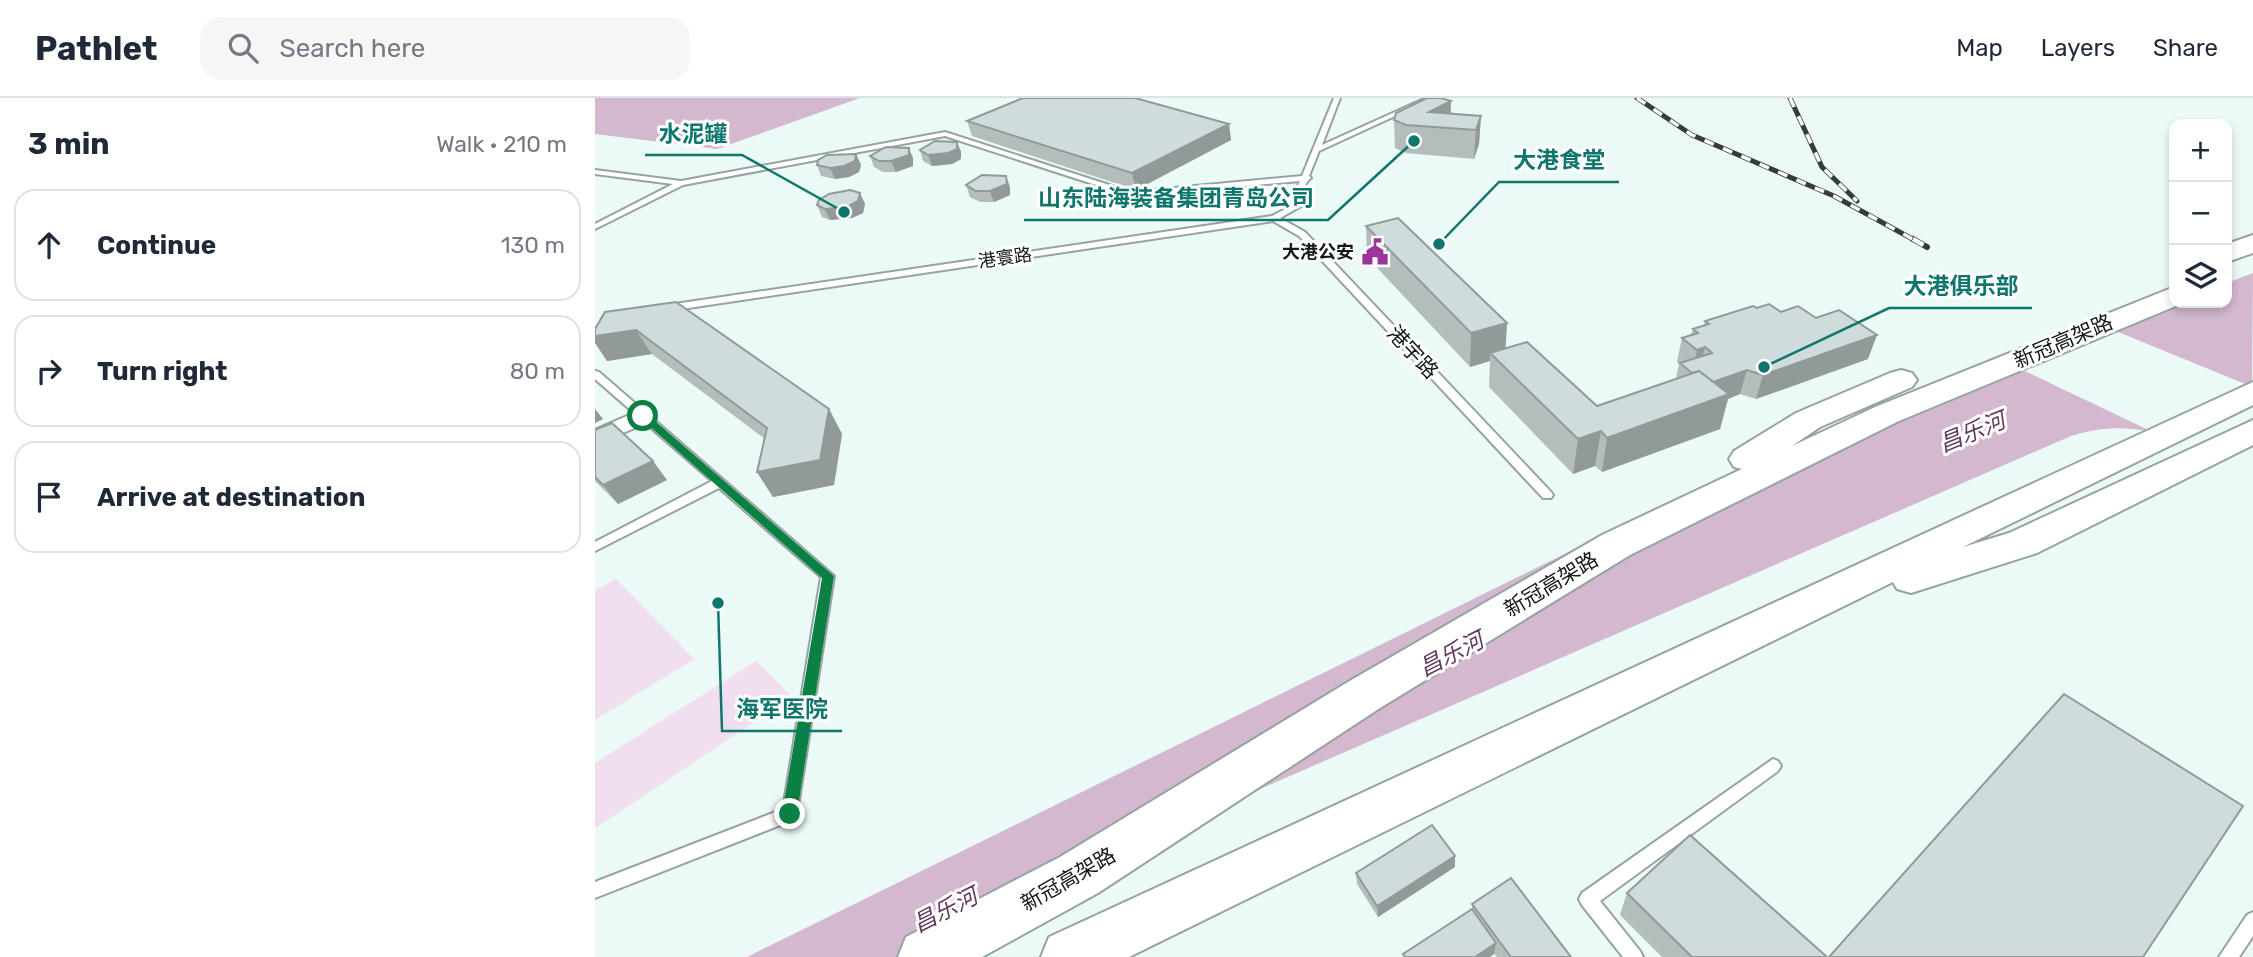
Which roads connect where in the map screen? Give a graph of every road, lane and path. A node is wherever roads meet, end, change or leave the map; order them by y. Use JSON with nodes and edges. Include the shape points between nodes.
{"nodes":[{"id":1,"x":1337,"y":98,"type":"edge"},
{"id":2,"x":1431,"y":98,"type":"edge"},
{"id":3,"x":1318,"y":149,"type":"junction"},
{"id":4,"x":595,"y":172,"type":"edge"},
{"id":5,"x":1307,"y":178,"type":"junction"},
{"id":6,"x":681,"y":183,"type":"junction"},
{"id":7,"x":1274,"y":218,"type":"junction"},
{"id":8,"x":595,"y":227,"type":"edge"},
{"id":9,"x":2253,"y":243,"type":"edge"},
{"id":10,"x":2232,"y":252,"type":"edge"},
{"id":11,"x":2253,"y":266,"type":"edge"},
{"id":12,"x":2232,"y":274,"type":"edge"},
{"id":13,"x":2169,"y":277,"type":"edge"},
{"id":14,"x":2169,"y":298,"type":"edge"},
{"id":15,"x":663,"y":309,"type":"edge"},
{"id":16,"x":595,"y":374,"type":"edge"},
{"id":17,"x":2253,"y":391,"type":"edge"},
{"id":18,"x":643,"y":416,"type":"junction"},
{"id":19,"x":2253,"y":431,"type":"edge"},
{"id":20,"x":595,"y":438,"type":"edge"},
{"id":21,"x":720,"y":482,"type":"junction"},
{"id":22,"x":1547,"y":495,"type":"dead end"},
{"id":23,"x":1616,"y":545,"type":"junction"},
{"id":24,"x":595,"y":547,"type":"edge"},
{"id":25,"x":1779,"y":619,"type":"junction"},
{"id":26,"x":1773,"y":766,"type":"dead end"},
{"id":27,"x":595,"y":890,"type":"edge"},
{"id":28,"x":2253,"y":921,"type":"edge"},
{"id":29,"x":926,"y":957,"type":"edge"},
{"id":30,"x":1069,"y":957,"type":"edge"},
{"id":31,"x":1634,"y":957,"type":"edge"},
{"id":32,"x":2228,"y":957,"type":"edge"}],
"edges":[{"from":1,"to":3,"type":"lane"},
{"from":2,"to":3,"type":"lane"},
{"from":3,"to":5,"type":"lane"},
{"from":4,"to":6,"type":"lane"},
{"from":5,"to":6,"type":"lane","via":[[1130,194],[945,134]]},
{"from":5,"to":7,"type":"lane","via":[[1297,197],[1299,205]]},
{"from":6,"to":8,"type":"lane"},
{"from":7,"to":15,"type":"lane","name":"港寰路"},
{"from":7,"to":22,"type":"lane","name":"港宇路","via":[[1302,234]]},
{"from":9,"to":10,"type":"highway"},
{"from":11,"to":12,"type":"highway"},
{"from":13,"to":23,"type":"highway","via":[[1808,420]]},
{"from":14,"to":23,"type":"highway","name":"新冠高架路","via":[[1887,414]]},
{"from":16,"to":18,"type":"lane"},
{"from":17,"to":25,"type":"highway"},
{"from":18,"to":20,"type":"street"},
{"from":18,"to":21,"type":"lane"},
{"from":19,"to":25,"type":"highway","via":[[2023,544]]},
{"from":21,"to":24,"type":"lane"},
{"from":21,"to":27,"type":"lane","via":[[828,576],[790,814]]},
{"from":23,"to":29,"type":"highway","name":"新冠高架路","via":[[1364,695],[1079,875]]},
{"from":25,"to":30,"type":"highway"},
{"from":26,"to":31,"type":"lane","via":[[1588,899]]},
{"from":28,"to":32,"type":"lane"}]}
